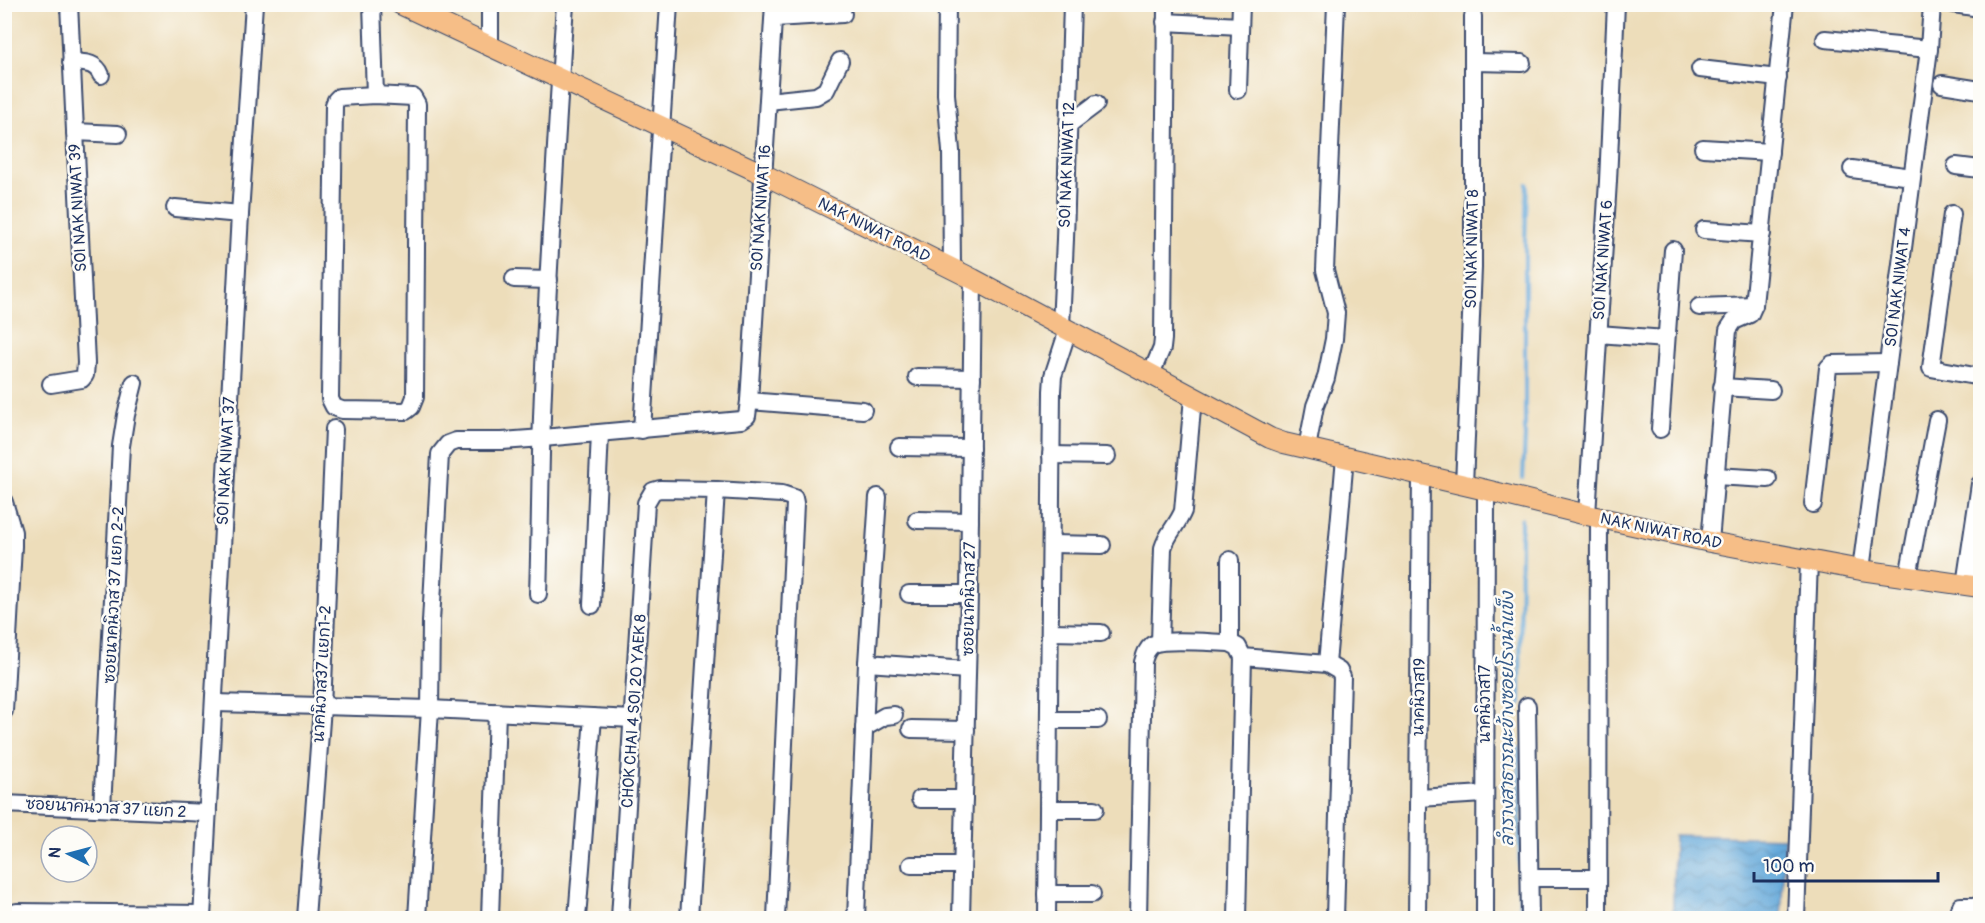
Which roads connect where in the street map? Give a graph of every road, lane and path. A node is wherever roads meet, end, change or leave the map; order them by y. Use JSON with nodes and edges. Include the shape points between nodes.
{"nodes":[{"id":1,"x":69,"y":4,"type":"edge"},
{"id":2,"x":254,"y":4,"type":"edge"},
{"id":3,"x":372,"y":4,"type":"edge"},
{"id":4,"x":490,"y":4,"type":"edge"},
{"id":5,"x":566,"y":4,"type":"edge"},
{"id":6,"x":669,"y":4,"type":"edge"},
{"id":7,"x":947,"y":4,"type":"edge"},
{"id":8,"x":1072,"y":4,"type":"edge"},
{"id":9,"x":1166,"y":4,"type":"edge"},
{"id":10,"x":1241,"y":4,"type":"edge"},
{"id":11,"x":1336,"y":4,"type":"edge"},
{"id":12,"x":1616,"y":4,"type":"edge"},
{"id":13,"x":1785,"y":4,"type":"edge"},
{"id":14,"x":1932,"y":4,"type":"edge"},
{"id":15,"x":1954,"y":4,"type":"edge"},
{"id":16,"x":404,"y":6,"type":"edge"},
{"id":17,"x":1980,"y":8,"type":"edge"},
{"id":18,"x":774,"y":11,"type":"edge"},
{"id":19,"x":843,"y":14,"type":"dead end"},
{"id":20,"x":1473,"y":16,"type":"dead end"},
{"id":21,"x":1165,"y":22,"type":"junction"},
{"id":22,"x":1240,"y":26,"type":"junction"},
{"id":23,"x":1825,"y":39,"type":"dead end"},
{"id":24,"x":490,"y":47,"type":"junction"},
{"id":25,"x":1929,"y":50,"type":"junction"},
{"id":26,"x":840,"y":61,"type":"dead end"},
{"id":27,"x":72,"y":62,"type":"junction"},
{"id":28,"x":1473,"y":62,"type":"junction"},
{"id":29,"x":1522,"y":63,"type":"dead end"},
{"id":30,"x":1700,"y":69,"type":"dead end"},
{"id":31,"x":101,"y":75,"type":"dead end"},
{"id":32,"x":1778,"y":78,"type":"junction"},
{"id":33,"x":560,"y":80,"type":"junction"},
{"id":34,"x":1942,"y":84,"type":"dead end"},
{"id":35,"x":1238,"y":90,"type":"dead end"},
{"id":36,"x":1980,"y":90,"type":"edge"},
{"id":37,"x":375,"y":95,"type":"junction"},
{"id":38,"x":768,"y":101,"type":"junction"},
{"id":39,"x":1096,"y":104,"type":"dead end"},
{"id":40,"x":1068,"y":125,"type":"junction"},
{"id":41,"x":662,"y":127,"type":"junction"},
{"id":42,"x":75,"y":132,"type":"junction"},
{"id":43,"x":118,"y":134,"type":"dead end"},
{"id":44,"x":1703,"y":148,"type":"dead end"},
{"id":45,"x":1770,"y":152,"type":"junction"},
{"id":46,"x":1956,"y":165,"type":"dead end"},
{"id":47,"x":1852,"y":169,"type":"dead end"},
{"id":48,"x":1980,"y":169,"type":"edge"},
{"id":49,"x":764,"y":174,"type":"junction"},
{"id":50,"x":1912,"y":177,"type":"junction"},
{"id":51,"x":175,"y":208,"type":"dead end"},
{"id":52,"x":240,"y":214,"type":"junction"},
{"id":53,"x":1952,"y":214,"type":"dead end"},
{"id":54,"x":1704,"y":230,"type":"dead end"},
{"id":55,"x":1762,"y":234,"type":"junction"},
{"id":56,"x":1673,"y":250,"type":"dead end"},
{"id":57,"x":952,"y":269,"type":"junction"},
{"id":58,"x":514,"y":279,"type":"dead end"},
{"id":59,"x":973,"y":279,"type":"junction"},
{"id":60,"x":549,"y":280,"type":"junction"},
{"id":61,"x":1755,"y":306,"type":"junction"},
{"id":62,"x":1699,"y":308,"type":"dead end"},
{"id":63,"x":1065,"y":328,"type":"junction"},
{"id":64,"x":1598,"y":334,"type":"junction"},
{"id":65,"x":1666,"y":339,"type":"junction"},
{"id":66,"x":1888,"y":363,"type":"junction"},
{"id":67,"x":1151,"y":374,"type":"junction"},
{"id":68,"x":917,"y":377,"type":"dead end"},
{"id":69,"x":1980,"y":377,"type":"edge"},
{"id":70,"x":972,"y":378,"type":"junction"},
{"id":71,"x":134,"y":383,"type":"dead end"},
{"id":72,"x":51,"y":384,"type":"dead end"},
{"id":73,"x":1722,"y":387,"type":"junction"},
{"id":74,"x":1771,"y":390,"type":"dead end"},
{"id":75,"x":1193,"y":397,"type":"junction"},
{"id":76,"x":749,"y":406,"type":"junction"},
{"id":77,"x":863,"y":410,"type":"dead end"},
{"id":78,"x":1937,"y":420,"type":"dead end"},
{"id":79,"x":333,"y":429,"type":"dead end"},
{"id":80,"x":1660,"y":429,"type":"dead end"},
{"id":81,"x":642,"y":430,"type":"junction"},
{"id":82,"x":600,"y":434,"type":"junction"},
{"id":83,"x":543,"y":438,"type":"junction"},
{"id":84,"x":899,"y":447,"type":"dead end"},
{"id":85,"x":971,"y":448,"type":"junction"},
{"id":86,"x":1306,"y":448,"type":"junction"},
{"id":87,"x":1051,"y":455,"type":"junction"},
{"id":88,"x":1107,"y":456,"type":"dead end"},
{"id":89,"x":1345,"y":457,"type":"junction"},
{"id":90,"x":1421,"y":475,"type":"junction"},
{"id":91,"x":1715,"y":476,"type":"junction"},
{"id":92,"x":1768,"y":479,"type":"dead end"},
{"id":93,"x":1980,"y":484,"type":"edge"},
{"id":94,"x":1464,"y":485,"type":"junction"},
{"id":95,"x":716,"y":490,"type":"junction"},
{"id":96,"x":1486,"y":490,"type":"junction"},
{"id":97,"x":878,"y":497,"type":"dead end"},
{"id":98,"x":4,"y":502,"type":"edge"},
{"id":99,"x":1813,"y":504,"type":"dead end"},
{"id":100,"x":1593,"y":516,"type":"junction"},
{"id":101,"x":917,"y":520,"type":"dead end"},
{"id":102,"x":970,"y":520,"type":"junction"},
{"id":103,"x":1710,"y":542,"type":"junction"},
{"id":104,"x":1051,"y":544,"type":"junction"},
{"id":105,"x":1102,"y":545,"type":"dead end"},
{"id":106,"x":1230,"y":560,"type":"dead end"},
{"id":107,"x":1809,"y":561,"type":"junction"},
{"id":108,"x":1861,"y":570,"type":"junction"},
{"id":109,"x":1908,"y":577,"type":"junction"},
{"id":110,"x":1972,"y":586,"type":"edge"},
{"id":111,"x":538,"y":594,"type":"dead end"},
{"id":112,"x":909,"y":594,"type":"dead end"},
{"id":113,"x":969,"y":594,"type":"junction"},
{"id":114,"x":592,"y":605,"type":"dead end"},
{"id":115,"x":1050,"y":632,"type":"junction"},
{"id":116,"x":1101,"y":633,"type":"dead end"},
{"id":117,"x":1160,"y":642,"type":"junction"},
{"id":118,"x":1230,"y":643,"type":"junction"},
{"id":119,"x":1244,"y":657,"type":"junction"},
{"id":120,"x":867,"y":663,"type":"junction"},
{"id":121,"x":1327,"y":664,"type":"junction"},
{"id":122,"x":967,"y":670,"type":"junction"},
{"id":123,"x":214,"y":703,"type":"junction"},
{"id":124,"x":1527,"y":706,"type":"dead end"},
{"id":125,"x":321,"y":707,"type":"junction"},
{"id":126,"x":430,"y":709,"type":"junction"},
{"id":127,"x":4,"y":711,"type":"edge"},
{"id":128,"x":497,"y":712,"type":"junction"},
{"id":129,"x":894,"y":715,"type":"dead end"},
{"id":130,"x":593,"y":717,"type":"junction"},
{"id":131,"x":633,"y":719,"type":"junction"},
{"id":132,"x":1050,"y":720,"type":"junction"},
{"id":133,"x":1098,"y":720,"type":"dead end"},
{"id":134,"x":864,"y":728,"type":"junction"},
{"id":135,"x":910,"y":729,"type":"dead end"},
{"id":136,"x":966,"y":730,"type":"junction"},
{"id":137,"x":1484,"y":794,"type":"junction"},
{"id":138,"x":1419,"y":798,"type":"junction"},
{"id":139,"x":920,"y":799,"type":"dead end"},
{"id":140,"x":964,"y":800,"type":"junction"},
{"id":141,"x":4,"y":804,"type":"edge"},
{"id":142,"x":102,"y":808,"type":"junction"},
{"id":143,"x":1049,"y":809,"type":"junction"},
{"id":144,"x":1095,"y":809,"type":"dead end"},
{"id":145,"x":207,"y":813,"type":"junction"},
{"id":146,"x":910,"y":865,"type":"dead end"},
{"id":147,"x":962,"y":865,"type":"junction"},
{"id":148,"x":1530,"y":878,"type":"junction"},
{"id":149,"x":1598,"y":878,"type":"junction"},
{"id":150,"x":1047,"y":894,"type":"junction"},
{"id":151,"x":1092,"y":894,"type":"dead end"},
{"id":152,"x":1980,"y":906,"type":"edge"},
{"id":153,"x":4,"y":916,"type":"edge"},
{"id":154,"x":202,"y":916,"type":"edge"},
{"id":155,"x":306,"y":918,"type":"edge"},
{"id":156,"x":417,"y":918,"type":"edge"},
{"id":157,"x":490,"y":918,"type":"edge"},
{"id":158,"x":577,"y":918,"type":"edge"},
{"id":159,"x":620,"y":918,"type":"edge"},
{"id":160,"x":689,"y":918,"type":"edge"},
{"id":161,"x":776,"y":918,"type":"edge"},
{"id":162,"x":856,"y":918,"type":"edge"},
{"id":163,"x":961,"y":918,"type":"edge"},
{"id":164,"x":1047,"y":918,"type":"edge"},
{"id":165,"x":1138,"y":918,"type":"edge"},
{"id":166,"x":1237,"y":918,"type":"edge"},
{"id":167,"x":1335,"y":918,"type":"edge"},
{"id":168,"x":1417,"y":918,"type":"edge"},
{"id":169,"x":1485,"y":918,"type":"edge"},
{"id":170,"x":1530,"y":918,"type":"edge"},
{"id":171,"x":1598,"y":918,"type":"edge"},
{"id":172,"x":1796,"y":918,"type":"edge"},
{"id":173,"x":1957,"y":918,"type":"edge"}],
"edges":[{"from":1,"to":27,"type":"street","name":"SOI NAK NIWAT 39"},
{"from":2,"to":52,"type":"street","name":"SOI NAK NIWAT 37"},
{"from":3,"to":37,"type":"street"},
{"from":4,"to":24,"type":"street"},
{"from":5,"to":33,"type":"street"},
{"from":6,"to":41,"type":"street"},
{"from":7,"to":57,"type":"street"},
{"from":8,"to":40,"type":"street","name":"SOI NAK NIWAT 12"},
{"from":9,"to":21,"type":"street"},
{"from":10,"to":22,"type":"street"},
{"from":11,"to":86,"type":"street","via":[[1325,270],[1336,312],[1326,378]]},
{"from":12,"to":64,"type":"street","name":"SOI NAK NIWAT 6"},
{"from":13,"to":32,"type":"street"},
{"from":14,"to":25,"type":"street","name":"SOI NAK NIWAT 4"},
{"from":15,"to":17,"type":"street"},
{"from":16,"to":24,"type":"main road","name":"NAK NIWAT ROAD"},
{"from":18,"to":19,"type":"street"},
{"from":18,"to":38,"type":"street","name":"SOI NAK NIWAT 16"},
{"from":20,"to":28,"type":"street","name":"SOI NAK NIWAT 8"},
{"from":21,"to":22,"type":"street"},
{"from":21,"to":67,"type":"street","via":[[1163,339]]},
{"from":22,"to":35,"type":"street"},
{"from":23,"to":25,"type":"street"},
{"from":24,"to":33,"type":"main road","name":"NAK NIWAT ROAD"},
{"from":25,"to":50,"type":"street","name":"SOI NAK NIWAT 4"},
{"from":26,"to":38,"type":"street","via":[[826,90],[816,96]]},
{"from":27,"to":31,"type":"street","via":[[94,65]]},
{"from":27,"to":42,"type":"street","name":"SOI NAK NIWAT 39"},
{"from":28,"to":29,"type":"street"},
{"from":28,"to":94,"type":"street","name":"SOI NAK NIWAT 8","via":[[1473,268]]},
{"from":30,"to":32,"type":"street"},
{"from":32,"to":45,"type":"street"},
{"from":33,"to":41,"type":"main road","name":"NAK NIWAT ROAD"},
{"from":33,"to":60,"type":"street"},
{"from":34,"to":36,"type":"street"},
{"from":37,"to":37,"type":"street","via":[[413,97],[417,104],[415,397],[406,411],[342,410],[334,407],[330,399],[334,105],[339,97]]},
{"from":38,"to":49,"type":"street","name":"SOI NAK NIWAT 16"},
{"from":39,"to":40,"type":"street"},
{"from":40,"to":63,"type":"street","name":"SOI NAK NIWAT 12"},
{"from":41,"to":49,"type":"main road","name":"NAK NIWAT ROAD"},
{"from":41,"to":81,"type":"street"},
{"from":42,"to":43,"type":"street"},
{"from":42,"to":72,"type":"street","name":"SOI NAK NIWAT 39","via":[[85,375],[78,381]]},
{"from":44,"to":45,"type":"street"},
{"from":45,"to":55,"type":"street"},
{"from":46,"to":48,"type":"street"},
{"from":47,"to":50,"type":"street"},
{"from":49,"to":57,"type":"main road","name":"NAK NIWAT ROAD"},
{"from":49,"to":76,"type":"street","name":"SOI NAK NIWAT 16"},
{"from":50,"to":66,"type":"street","name":"SOI NAK NIWAT 4"},
{"from":51,"to":52,"type":"street"},
{"from":52,"to":123,"type":"street","name":"SOI NAK NIWAT 37"},
{"from":53,"to":69,"type":"street","via":[[1931,368]]},
{"from":54,"to":55,"type":"street"},
{"from":55,"to":61,"type":"street"},
{"from":56,"to":65,"type":"street"},
{"from":57,"to":59,"type":"main road","name":"NAK NIWAT ROAD"},
{"from":58,"to":60,"type":"street"},
{"from":59,"to":63,"type":"main road","name":"NAK NIWAT ROAD"},
{"from":59,"to":70,"type":"street","name":"ซอยนาคนิวาส 27"},
{"from":60,"to":83,"type":"street"},
{"from":61,"to":62,"type":"street"},
{"from":61,"to":73,"type":"street","via":[[1728,330]]},
{"from":63,"to":67,"type":"main road","name":"NAK NIWAT ROAD"},
{"from":63,"to":87,"type":"street","name":"SOI NAK NIWAT 12","via":[[1053,376]]},
{"from":64,"to":65,"type":"street"},
{"from":64,"to":100,"type":"street","name":"SOI NAK NIWAT 6"},
{"from":65,"to":80,"type":"street"},
{"from":66,"to":99,"type":"street","via":[[1832,364],[1828,368]]},
{"from":66,"to":108,"type":"street","name":"SOI NAK NIWAT 4"},
{"from":67,"to":75,"type":"main road","name":"NAK NIWAT ROAD"},
{"from":68,"to":70,"type":"street"},
{"from":70,"to":85,"type":"street","name":"ซอยนาคนิวาส 27"},
{"from":71,"to":142,"type":"street","name":"ซอยนาคนิวาส 37 แยก 2-2","via":[[121,446]]},
{"from":73,"to":74,"type":"street"},
{"from":73,"to":91,"type":"street"},
{"from":75,"to":86,"type":"main road","name":"NAK NIWAT ROAD","via":[[1270,438]]},
{"from":75,"to":117,"type":"street","via":[[1183,511],[1163,548]]},
{"from":76,"to":77,"type":"street"},
{"from":76,"to":81,"type":"street","via":[[747,416],[741,420]]},
{"from":78,"to":109,"type":"street"},
{"from":79,"to":125,"type":"street","name":"นาคนิวาส37 แยก1-2"},
{"from":81,"to":82,"type":"street"},
{"from":82,"to":83,"type":"street"},
{"from":82,"to":114,"type":"street"},
{"from":83,"to":111,"type":"street"},
{"from":83,"to":126,"type":"street","via":[[456,441],[440,454]]},
{"from":84,"to":85,"type":"street"},
{"from":85,"to":102,"type":"street","name":"ซอยนาคนิวาส 27"},
{"from":86,"to":89,"type":"main road","name":"NAK NIWAT ROAD"},
{"from":87,"to":88,"type":"street"},
{"from":87,"to":104,"type":"street","name":"SOI NAK NIWAT 12"},
{"from":89,"to":90,"type":"main road","name":"NAK NIWAT ROAD"},
{"from":89,"to":121,"type":"street"},
{"from":90,"to":94,"type":"main road","name":"NAK NIWAT ROAD"},
{"from":90,"to":138,"type":"street","name":"นาคนิวาส19"},
{"from":91,"to":92,"type":"street"},
{"from":91,"to":103,"type":"street"},
{"from":93,"to":110,"type":"street"},
{"from":94,"to":96,"type":"main road","name":"NAK NIWAT ROAD"},
{"from":95,"to":131,"type":"street","name":"CHOK CHAI 4 SOI 20 YAEK 8","via":[[660,489],[653,491],[646,503]]},
{"from":95,"to":160,"type":"street"},
{"from":95,"to":161,"type":"street","via":[[782,494],[794,498],[795,503]]},
{"from":96,"to":100,"type":"main road","name":"NAK NIWAT ROAD"},
{"from":96,"to":137,"type":"street","name":"นาคนิวาส17"},
{"from":97,"to":120,"type":"street"},
{"from":98,"to":127,"type":"street","via":[[13,532]]},
{"from":100,"to":103,"type":"main road","name":"NAK NIWAT ROAD"},
{"from":100,"to":149,"type":"street","name":"SOI NAK NIWAT 6"},
{"from":101,"to":102,"type":"street"},
{"from":102,"to":113,"type":"street","name":"ซอยนาคนิวาส 27"},
{"from":103,"to":107,"type":"main road","name":"NAK NIWAT ROAD"},
{"from":104,"to":105,"type":"street"},
{"from":104,"to":115,"type":"street","name":"SOI NAK NIWAT 12"},
{"from":106,"to":118,"type":"street"},
{"from":107,"to":108,"type":"main road","name":"NAK NIWAT ROAD"},
{"from":107,"to":172,"type":"street"},
{"from":108,"to":109,"type":"main road","name":"NAK NIWAT ROAD"},
{"from":109,"to":110,"type":"main road","name":"NAK NIWAT ROAD"},
{"from":112,"to":113,"type":"street"},
{"from":113,"to":122,"type":"street","name":"ซอยนาคนิวาส 27"},
{"from":115,"to":116,"type":"street"},
{"from":115,"to":132,"type":"street","name":"SOI NAK NIWAT 12"},
{"from":117,"to":118,"type":"street"},
{"from":117,"to":165,"type":"street","via":[[1149,647],[1143,662]]},
{"from":118,"to":119,"type":"street"},
{"from":119,"to":121,"type":"street"},
{"from":119,"to":166,"type":"street"},
{"from":120,"to":122,"type":"street"},
{"from":120,"to":134,"type":"street"},
{"from":121,"to":167,"type":"street","via":[[1339,671],[1341,677]]},
{"from":122,"to":136,"type":"street","name":"ซอยนาคนิวาส 27"},
{"from":123,"to":125,"type":"street"},
{"from":123,"to":145,"type":"street","name":"SOI NAK NIWAT 37"},
{"from":124,"to":148,"type":"street"},
{"from":125,"to":126,"type":"street"},
{"from":125,"to":155,"type":"street","name":"นาคนิวาส37 แยก1-2"},
{"from":126,"to":128,"type":"street"},
{"from":126,"to":156,"type":"street"},
{"from":128,"to":130,"type":"street"},
{"from":128,"to":157,"type":"street"},
{"from":129,"to":134,"type":"street"},
{"from":130,"to":131,"type":"street"},
{"from":130,"to":158,"type":"street"},
{"from":131,"to":159,"type":"street","name":"CHOK CHAI 4 SOI 20 YAEK 8"},
{"from":132,"to":133,"type":"street"},
{"from":132,"to":143,"type":"street","name":"SOI NAK NIWAT 12"},
{"from":134,"to":162,"type":"street"},
{"from":135,"to":136,"type":"street"},
{"from":136,"to":140,"type":"street","name":"ซอยนาคนิวาส 27"},
{"from":137,"to":138,"type":"street"},
{"from":137,"to":169,"type":"street","name":"นาคนิวาส17"},
{"from":138,"to":168,"type":"street","name":"นาคนิวาส19"},
{"from":139,"to":140,"type":"street"},
{"from":140,"to":147,"type":"street","name":"ซอยนาคนิวาส 27"},
{"from":141,"to":142,"type":"street","name":"ซอยนาคนวาส 37 แยก 2"},
{"from":142,"to":145,"type":"street","name":"ซอยนาคนวาส 37 แยก 2"},
{"from":143,"to":144,"type":"street"},
{"from":143,"to":150,"type":"street","name":"SOI NAK NIWAT 12"},
{"from":145,"to":154,"type":"street","name":"SOI NAK NIWAT 37"},
{"from":146,"to":147,"type":"street"},
{"from":147,"to":163,"type":"street","name":"ซอยนาคนิวาส 27"},
{"from":148,"to":149,"type":"street"},
{"from":148,"to":170,"type":"street"},
{"from":149,"to":171,"type":"street","name":"SOI NAK NIWAT 6"},
{"from":150,"to":151,"type":"street"},
{"from":150,"to":164,"type":"street","name":"SOI NAK NIWAT 12"},
{"from":152,"to":173,"type":"street","via":[[1961,906]]},
{"from":153,"to":154,"type":"street","via":[[17,912]]}]}
